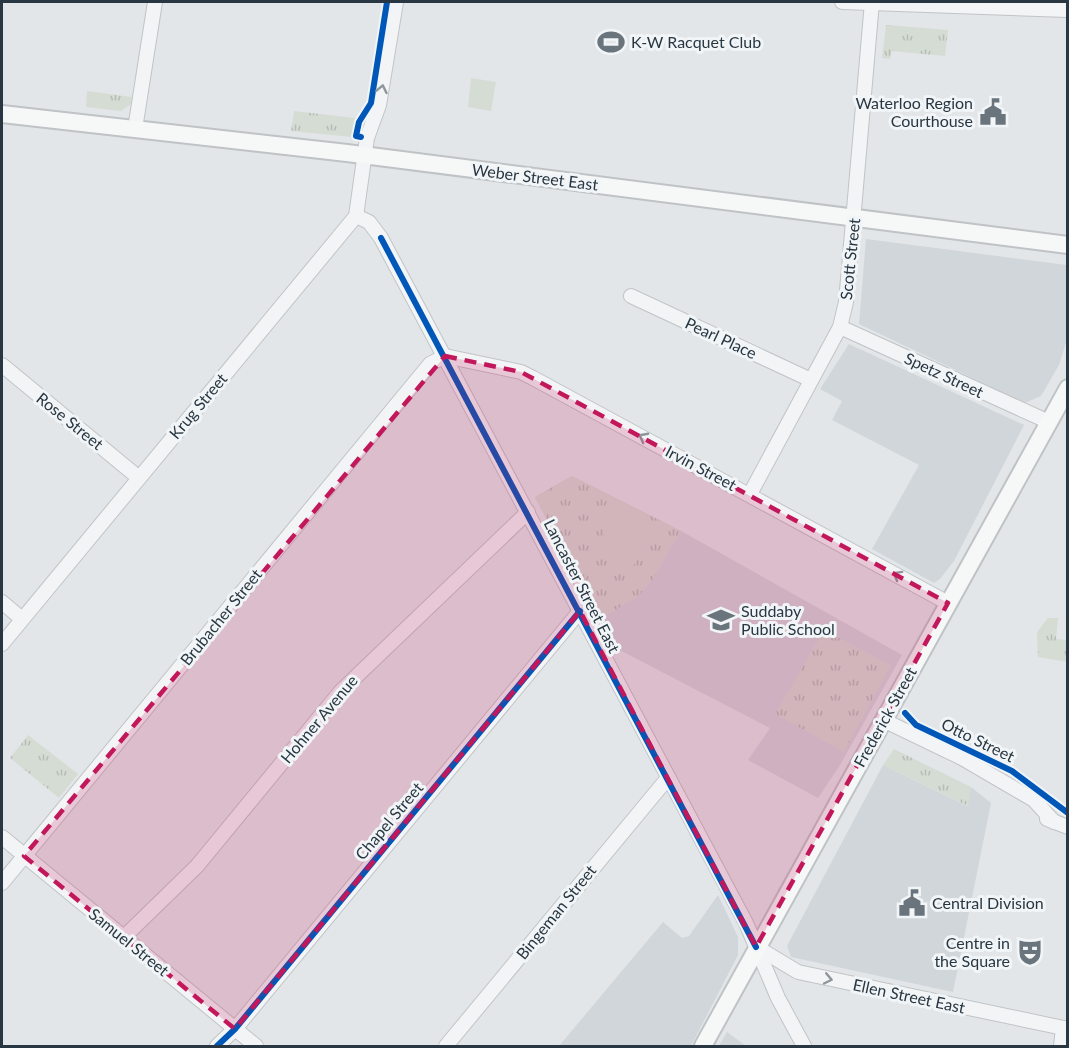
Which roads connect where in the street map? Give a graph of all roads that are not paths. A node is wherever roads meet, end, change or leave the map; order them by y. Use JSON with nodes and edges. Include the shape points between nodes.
{"nodes":[{"id":1,"x":155,"y":2,"type":"edge"},
{"id":2,"x":396,"y":2,"type":"edge"},
{"id":3,"x":842,"y":2,"type":"edge"},
{"id":4,"x":872,"y":2,"type":"edge"},
{"id":5,"x":1068,"y":10,"type":"edge"},
{"id":6,"x":2,"y":114,"type":"edge"},
{"id":7,"x":135,"y":129,"type":"junction"},
{"id":8,"x":364,"y":156,"type":"junction"},
{"id":9,"x":356,"y":216,"type":"junction"},
{"id":10,"x":855,"y":217,"type":"junction"},
{"id":11,"x":1068,"y":245,"type":"edge"},
{"id":12,"x":631,"y":296,"type":"dead end"},
{"id":13,"x":840,"y":327,"type":"junction"},
{"id":14,"x":445,"y":356,"type":"junction"},
{"id":15,"x":2,"y":365,"type":"edge"},
{"id":16,"x":810,"y":380,"type":"junction"},
{"id":17,"x":1068,"y":388,"type":"edge"},
{"id":18,"x":1049,"y":422,"type":"junction"},
{"id":19,"x":139,"y":478,"type":"junction"},
{"id":20,"x":750,"y":494,"type":"junction"},
{"id":21,"x":528,"y":512,"type":"junction"},
{"id":22,"x":2,"y":602,"type":"edge"},
{"id":23,"x":948,"y":603,"type":"junction"},
{"id":24,"x":580,"y":611,"type":"junction"},
{"id":25,"x":22,"y":619,"type":"junction"},
{"id":26,"x":2,"y":644,"type":"edge"},
{"id":27,"x":883,"y":720,"type":"junction"},
{"id":28,"x":667,"y":779,"type":"junction"},
{"id":29,"x":1068,"y":827,"type":"edge"},
{"id":30,"x":2,"y":837,"type":"edge"},
{"id":31,"x":24,"y":856,"type":"junction"},
{"id":32,"x":2,"y":884,"type":"edge"},
{"id":33,"x":123,"y":938,"type":"junction"},
{"id":34,"x":756,"y":947,"type":"junction"},
{"id":35,"x":798,"y":972,"type":"junction"},
{"id":36,"x":778,"y":998,"type":"junction"},
{"id":37,"x":1065,"y":1028,"type":"edge"},
{"id":38,"x":235,"y":1029,"type":"junction"},
{"id":39,"x":217,"y":1047,"type":"edge"},
{"id":40,"x":256,"y":1047,"type":"edge"},
{"id":41,"x":446,"y":1047,"type":"edge"},
{"id":42,"x":703,"y":1047,"type":"edge"},
{"id":43,"x":804,"y":1047,"type":"edge"},
{"id":44,"x":1061,"y":1047,"type":"edge"}],
"edges":[{"from":1,"to":7,"type":"street"},
{"from":8,"to":2,"type":"street","one_way":true,"via":[[379,105]]},
{"from":3,"to":4,"type":"street"},
{"from":4,"to":5,"type":"street"},
{"from":4,"to":10,"type":"street","name":"Scott Street"},
{"from":6,"to":7,"type":"main road","name":"Weber Street East"},
{"from":7,"to":8,"type":"main road","name":"Weber Street East"},
{"from":8,"to":9,"type":"street"},
{"from":8,"to":10,"type":"main road","name":"Weber Street East"},
{"from":9,"to":14,"type":"street","name":"Lancaster Street East","via":[[369,222],[381,238]]},
{"from":9,"to":19,"type":"street","name":"Krug Street"},
{"from":10,"to":11,"type":"main road","name":"Weber Street East"},
{"from":10,"to":13,"type":"street","name":"Scott Street"},
{"from":12,"to":16,"type":"street","name":"Pearl Place"},
{"from":13,"to":16,"type":"street","name":"Scott Street"},
{"from":13,"to":18,"type":"street","name":"Spetz Street"},
{"from":20,"to":14,"type":"street","name":"Irvin Street","one_way":true,"via":[[521,372]]},
{"from":14,"to":21,"type":"street","name":"Lancaster Street East"},
{"from":14,"to":31,"type":"street","name":"Brubacher Street","via":[[430,364]]},
{"from":15,"to":19,"type":"street","name":"Rose Street"},
{"from":16,"to":20,"type":"street","name":"Scott Street"},
{"from":17,"to":18,"type":"main road","name":"Frederick Street"},
{"from":18,"to":23,"type":"main road","name":"Frederick Street"},
{"from":19,"to":25,"type":"street","name":"Krug Street"},
{"from":23,"to":20,"type":"street","name":"Irvin Street","one_way":true},
{"from":21,"to":24,"type":"street","name":"Lancaster Street East"},
{"from":21,"to":33,"type":"street","name":"Hohner Avenue","via":[[341,691],[197,866]]},
{"from":22,"to":25,"type":"street"},
{"from":23,"to":27,"type":"main road","name":"Frederick Street"},
{"from":24,"to":28,"type":"street","name":"Lancaster Street East"},
{"from":24,"to":38,"type":"street","name":"Chapel Street"},
{"from":25,"to":26,"type":"street","name":"Krug Street"},
{"from":27,"to":29,"type":"street","name":"Otto Street","via":[[962,758],[1019,794],[1039,815]]},
{"from":27,"to":34,"type":"main road","name":"Frederick Street"},
{"from":28,"to":34,"type":"street","name":"Lancaster Street East"},
{"from":28,"to":41,"type":"street","name":"Bingeman Street"},
{"from":30,"to":31,"type":"street","name":"Samuel Street"},
{"from":31,"to":32,"type":"street","name":"Brubacher Street"},
{"from":31,"to":33,"type":"street","name":"Samuel Street"},
{"from":33,"to":38,"type":"street","name":"Samuel Street"},
{"from":34,"to":35,"type":"street","name":"Ellen Street East"},
{"from":34,"to":36,"type":"street","name":"Lancaster Street East"},
{"from":34,"to":42,"type":"main road","name":"Frederick Street"},
{"from":35,"to":36,"type":"street","via":[[785,978]]},
{"from":35,"to":37,"type":"street","name":"Ellen Street East","one_way":true},
{"from":36,"to":43,"type":"street","name":"Lancaster Street East"},
{"from":37,"to":44,"type":"street"},
{"from":38,"to":39,"type":"street","name":"Chapel Street"},
{"from":38,"to":40,"type":"street","name":"Samuel Street"}]}
